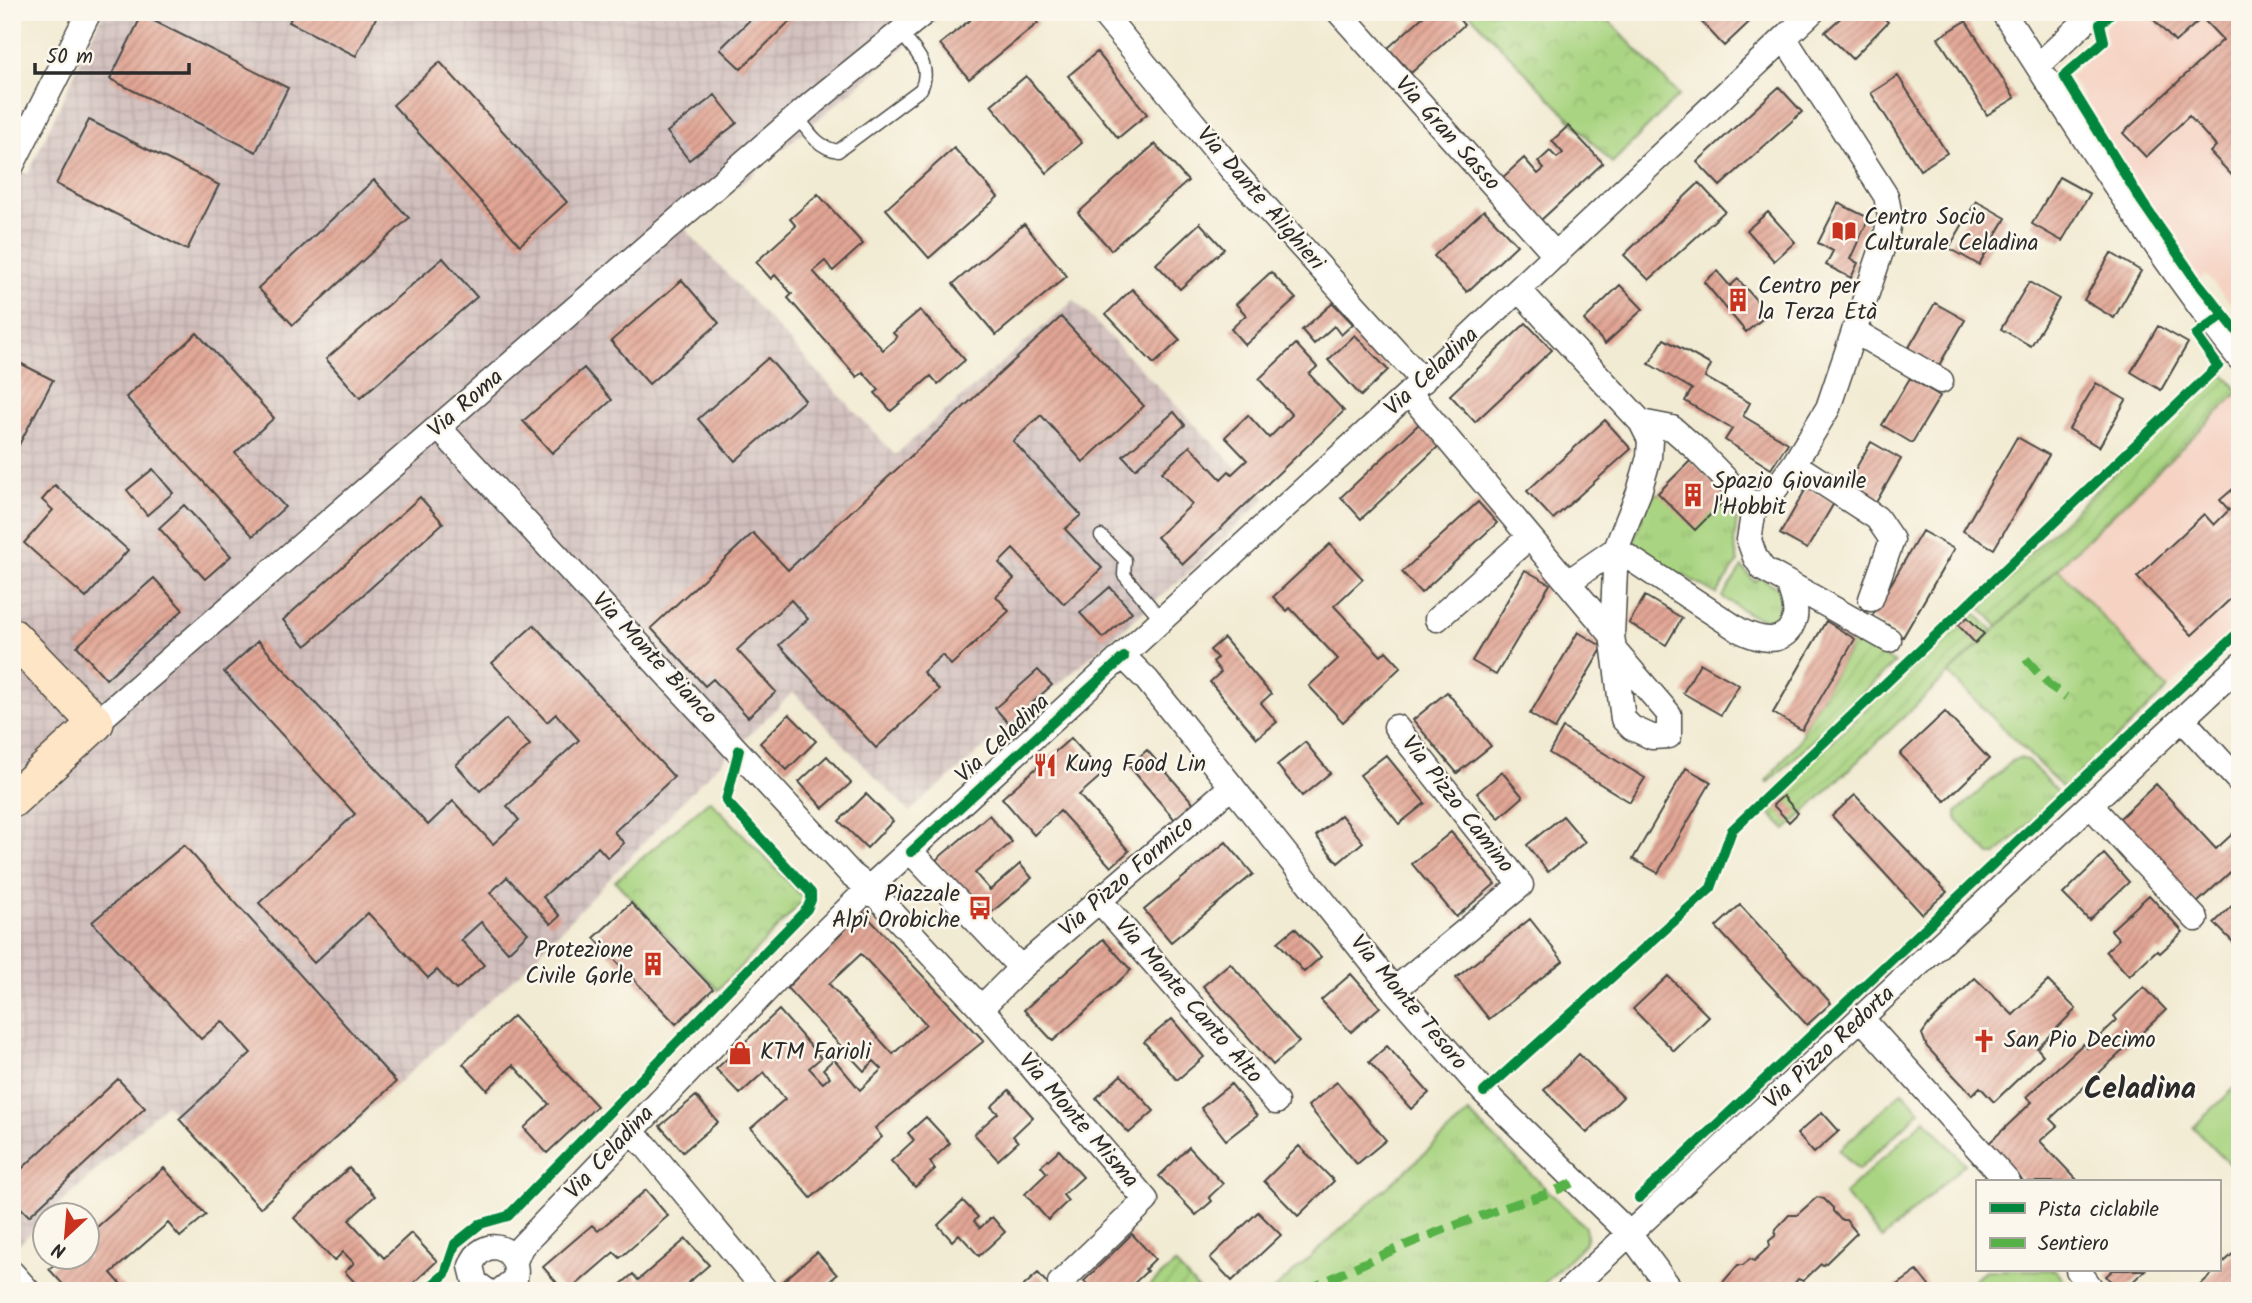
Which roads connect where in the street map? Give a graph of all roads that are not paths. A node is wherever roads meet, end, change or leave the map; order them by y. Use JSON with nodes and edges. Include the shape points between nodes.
{"nodes":[{"id":1,"x":89,"y":12,"type":"edge"},
{"id":2,"x":925,"y":12,"type":"edge"},
{"id":3,"x":1102,"y":12,"type":"edge"},
{"id":4,"x":1339,"y":12,"type":"edge"},
{"id":5,"x":1812,"y":12,"type":"edge"},
{"id":6,"x":2003,"y":12,"type":"edge"},
{"id":7,"x":2095,"y":12,"type":"edge"},
{"id":8,"x":900,"y":32,"type":"junction"},
{"id":9,"x":1785,"y":39,"type":"junction"},
{"id":10,"x":2038,"y":66,"type":"junction"},
{"id":11,"x":797,"y":116,"type":"junction"},
{"id":12,"x":12,"y":165,"type":"edge"},
{"id":13,"x":1556,"y":255,"type":"junction"},
{"id":14,"x":1519,"y":290,"type":"junction"},
{"id":15,"x":1854,"y":331,"type":"junction"},
{"id":16,"x":2240,"y":359,"type":"edge"},
{"id":17,"x":1941,"y":381,"type":"dead end"},
{"id":18,"x":1416,"y":387,"type":"junction"},
{"id":19,"x":1641,"y":422,"type":"junction"},
{"id":20,"x":439,"y":428,"type":"junction"},
{"id":21,"x":1794,"y":464,"type":"junction"},
{"id":22,"x":1747,"y":501,"type":"junction"},
{"id":23,"x":1101,"y":536,"type":"dead end"},
{"id":24,"x":1529,"y":537,"type":"junction"},
{"id":25,"x":1616,"y":549,"type":"junction"},
{"id":26,"x":1568,"y":582,"type":"junction"},
{"id":27,"x":1788,"y":583,"type":"junction"},
{"id":28,"x":1871,"y":599,"type":"dead end"},
{"id":29,"x":1437,"y":619,"type":"dead end"},
{"id":30,"x":1162,"y":620,"type":"junction"},
{"id":31,"x":12,"y":636,"type":"edge"},
{"id":32,"x":1889,"y":640,"type":"dead end"},
{"id":33,"x":1124,"y":657,"type":"junction"},
{"id":34,"x":2240,"y":665,"type":"edge"},
{"id":35,"x":2183,"y":720,"type":"junction"},
{"id":36,"x":96,"y":723,"type":"junction"},
{"id":37,"x":1396,"y":727,"type":"dead end"},
{"id":38,"x":2240,"y":782,"type":"edge"},
{"id":39,"x":1232,"y":786,"type":"junction"},
{"id":40,"x":12,"y":800,"type":"edge"},
{"id":41,"x":2091,"y":806,"type":"junction"},
{"id":42,"x":911,"y":852,"type":"junction"},
{"id":43,"x":869,"y":888,"type":"junction"},
{"id":44,"x":1099,"y":901,"type":"junction"},
{"id":45,"x":2196,"y":919,"type":"dead end"},
{"id":46,"x":1021,"y":968,"type":"junction"},
{"id":47,"x":1394,"y":990,"type":"junction"},
{"id":48,"x":981,"y":1008,"type":"junction"},
{"id":49,"x":1862,"y":1019,"type":"junction"},
{"id":50,"x":1276,"y":1102,"type":"dead end"},
{"id":51,"x":629,"y":1132,"type":"junction"},
{"id":52,"x":2006,"y":1180,"type":"edge"},
{"id":53,"x":1630,"y":1234,"type":"junction"},
{"id":54,"x":2079,"y":1272,"type":"edge"},
{"id":55,"x":12,"y":1273,"type":"edge"},
{"id":56,"x":512,"y":1280,"type":"edge"},
{"id":57,"x":474,"y":1288,"type":"edge"},
{"id":58,"x":28,"y":1291,"type":"edge"},
{"id":59,"x":766,"y":1291,"type":"edge"},
{"id":60,"x":1065,"y":1291,"type":"edge"},
{"id":61,"x":1568,"y":1291,"type":"edge"},
{"id":62,"x":1672,"y":1291,"type":"edge"},
{"id":63,"x":2093,"y":1291,"type":"edge"}],
"edges":[{"from":1,"to":12,"type":"street"},
{"from":2,"to":8,"type":"street","name":"Via Roma"},
{"from":3,"to":18,"type":"street","name":"Via Dante Alighieri"},
{"from":4,"to":13,"type":"street","name":"Via Gran Sasso"},
{"from":5,"to":9,"type":"street","name":"Via Celadina"},
{"from":6,"to":10,"type":"street"},
{"from":7,"to":10,"type":"street"},
{"from":8,"to":11,"type":"street","name":"Via Roma"},
{"from":8,"to":11,"type":"lane","via":[[925,66],[927,78],[922,89],[838,151],[825,148]]},
{"from":9,"to":13,"type":"street","name":"Via Celadina"},
{"from":9,"to":15,"type":"street","via":[[1886,196],[1890,216]]},
{"from":10,"to":16,"type":"street","via":[[2199,309]]},
{"from":11,"to":20,"type":"street","name":"Via Roma"},
{"from":13,"to":14,"type":"street","name":"Via Celadina"},
{"from":14,"to":18,"type":"street","name":"Via Celadina"},
{"from":14,"to":19,"type":"street"},
{"from":15,"to":17,"type":"street"},
{"from":15,"to":21,"type":"street","via":[[1828,408]]},
{"from":18,"to":24,"type":"street","name":"Via Dante Alighieri"},
{"from":18,"to":30,"type":"street","name":"Via Celadina"},
{"from":19,"to":22,"type":"street","via":[[1672,428]]},
{"from":19,"to":25,"type":"street","via":[[1650,440],[1649,457]]},
{"from":20,"to":36,"type":"street","name":"Via Roma"},
{"from":20,"to":43,"type":"street","name":"Via Monte Bianco","via":[[851,874]]},
{"from":21,"to":22,"type":"street","via":[[1767,500],[1759,504]]},
{"from":21,"to":28,"type":"street","via":[[1878,518],[1892,540]]},
{"from":22,"to":27,"type":"street","via":[[1753,514],[1749,540],[1755,557],[1763,569]]},
{"from":23,"to":30,"type":"lane","via":[[1125,560],[1124,575]]},
{"from":24,"to":26,"type":"street","name":"Via Dante Alighieri"},
{"from":24,"to":29,"type":"street"},
{"from":25,"to":26,"type":"street"},
{"from":25,"to":26,"type":"street","name":"Via Dante Alighieri","via":[[1613,643]]},
{"from":25,"to":27,"type":"street","via":[[1758,639],[1770,640],[1788,629],[1795,616]]},
{"from":27,"to":32,"type":"street"},
{"from":30,"to":33,"type":"street","name":"Via Celadina"},
{"from":31,"to":36,"type":"street"},
{"from":33,"to":39,"type":"street","name":"Via Monte Tesoro"},
{"from":33,"to":42,"type":"street","name":"Via Celadina"},
{"from":34,"to":35,"type":"street","name":"Via Pizzo Redorta"},
{"from":35,"to":38,"type":"street"},
{"from":35,"to":41,"type":"street","name":"Via Pizzo Redorta"},
{"from":36,"to":40,"type":"street","name":"Via Roma"},
{"from":37,"to":47,"type":"street","name":"Via Pizzo Camino","via":[[1521,885]]},
{"from":39,"to":44,"type":"street","name":"Via Pizzo Formico"},
{"from":39,"to":47,"type":"street","name":"Via Monte Tesoro"},
{"from":41,"to":45,"type":"street"},
{"from":41,"to":49,"type":"street","name":"Via Pizzo Redorta"},
{"from":42,"to":43,"type":"street","name":"Via Celadina"},
{"from":42,"to":46,"type":"street"},
{"from":43,"to":48,"type":"street","name":"Via Monte Bianco"},
{"from":43,"to":51,"type":"street","name":"Via Celadina"},
{"from":44,"to":46,"type":"street","name":"Via Pizzo Formico"},
{"from":44,"to":50,"type":"street","name":"Via Monte Canto Alto"},
{"from":46,"to":48,"type":"street","name":"Via Pizzo Formico"},
{"from":47,"to":53,"type":"street","name":"Via Monte Tesoro","via":[[1483,1092]]},
{"from":48,"to":60,"type":"street","name":"Via Monte Misma","via":[[1146,1200],[1060,1283]]},
{"from":49,"to":52,"type":"street"},
{"from":49,"to":53,"type":"street","name":"Via Pizzo Redorta"},
{"from":51,"to":56,"type":"street","name":"Via Celadina","via":[[521,1247]]},
{"from":51,"to":59,"type":"street","via":[[646,1146]]},
{"from":53,"to":61,"type":"street","name":"Via Pizzo Redorta"},
{"from":53,"to":62,"type":"street","name":"Via Monte Tesoro"},
{"from":54,"to":63,"type":"street"},
{"from":55,"to":58,"type":"street"},
{"from":56,"to":57,"type":"street","via":[[509,1253],[489,1247],[479,1252],[471,1266]]}]}
